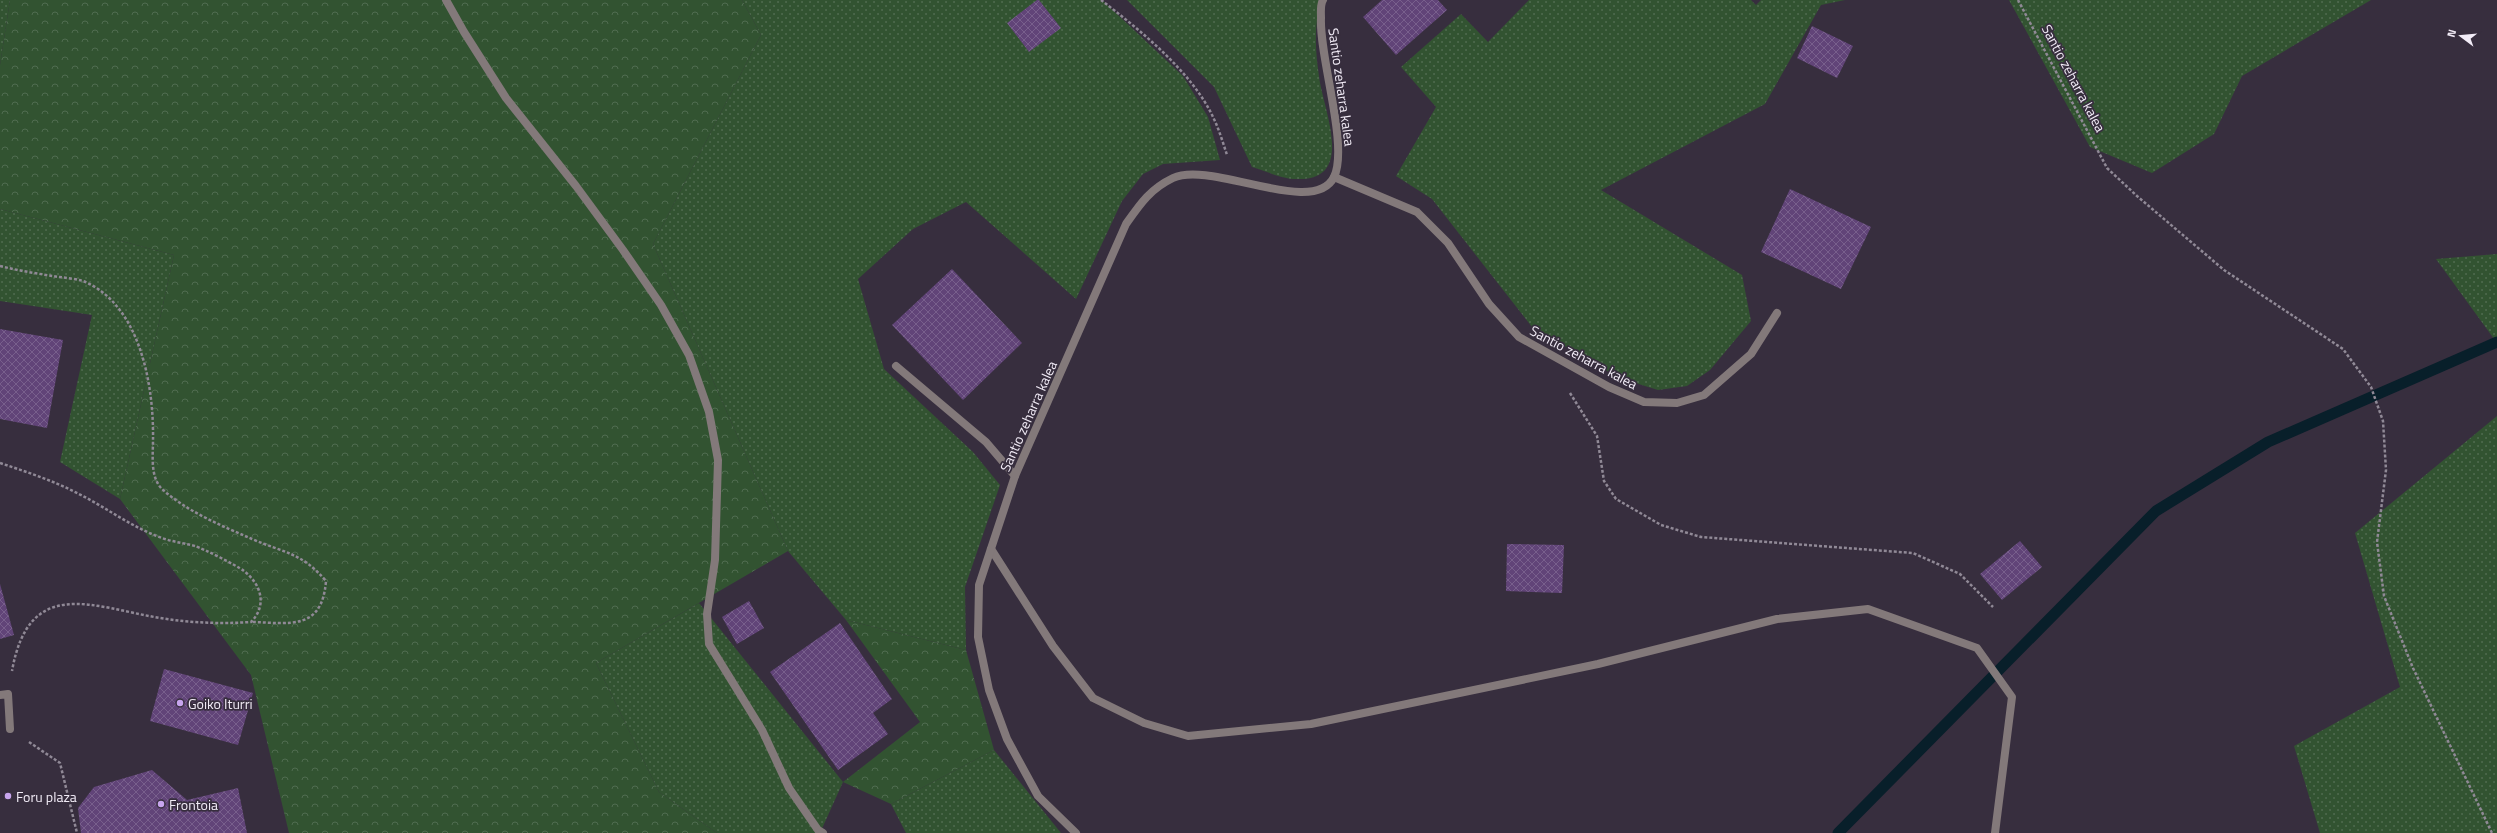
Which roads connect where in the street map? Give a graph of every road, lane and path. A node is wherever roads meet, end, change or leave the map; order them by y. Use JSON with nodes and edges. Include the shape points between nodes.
{"nodes":[{"id":1,"x":446,"y":0,"type":"edge"},
{"id":2,"x":1102,"y":0,"type":"edge"},
{"id":3,"x":1323,"y":0,"type":"edge"},
{"id":4,"x":2018,"y":0,"type":"edge"},
{"id":5,"x":1334,"y":177,"type":"junction"},
{"id":6,"x":1236,"y":181,"type":"junction"},
{"id":7,"x":0,"y":266,"type":"edge"},
{"id":8,"x":1777,"y":313,"type":"dead end"},
{"id":9,"x":896,"y":366,"type":"dead end"},
{"id":10,"x":1568,"y":390,"type":"dead end"},
{"id":11,"x":0,"y":463,"type":"edge"},
{"id":12,"x":1015,"y":476,"type":"junction"},
{"id":13,"x":991,"y":549,"type":"junction"},
{"id":14,"x":1993,"y":607,"type":"dead end"},
{"id":15,"x":251,"y":622,"type":"junction"},
{"id":16,"x":4,"y":694,"type":"edge"},
{"id":17,"x":10,"y":729,"type":"joint"},
{"id":18,"x":77,"y":833,"type":"edge"},
{"id":19,"x":823,"y":833,"type":"edge"},
{"id":20,"x":1076,"y":833,"type":"edge"},
{"id":21,"x":1995,"y":833,"type":"edge"},
{"id":22,"x":2492,"y":833,"type":"edge"}],
"edges":[{"from":1,"to":19,"type":"street","via":[[506,98],[623,250],[660,305],[689,355],[709,412],[718,460],[715,560],[707,614],[709,644],[762,730],[789,788],[818,830]]},
{"from":2,"to":6,"type":"path","via":[[1187,77],[1213,117]]},
{"from":3,"to":5,"type":"street","name":"Santio zeharra kalea","via":[[1320,29],[1339,150]]},
{"from":4,"to":22,"type":"path","name":"Santio zeharra kalea","via":[[2107,168],[2136,196],[2224,270],[2343,350],[2371,387],[2383,420],[2386,470],[2377,542],[2384,596],[2414,668]]},
{"from":5,"to":6,"type":"street","name":"Santio zeharra kalea","via":[[1321,190],[1304,194]]},
{"from":5,"to":8,"type":"street","name":"Santio zeharra kalea","via":[[1417,212],[1448,243],[1489,304],[1519,337],[1609,387],[1644,402],[1677,403],[1704,395],[1751,354]]},
{"from":6,"to":12,"type":"street","name":"Santio zeharra kalea","via":[[1200,174],[1174,178],[1146,196],[1126,224]]},
{"from":7,"to":15,"type":"path","via":[[83,281],[111,297],[127,321],[145,359],[153,428],[153,470],[161,488],[178,502],[252,539],[295,554],[316,569],[326,581],[325,600],[314,615],[295,623]]},
{"from":9,"to":12,"type":"street","via":[[986,442]]},
{"from":10,"to":14,"type":"path","via":[[1597,436],[1604,481],[1616,499],[1661,525],[1701,537],[1912,553],[1960,574]]},
{"from":11,"to":15,"type":"path","via":[[46,478],[135,526],[163,539],[196,546],[244,571],[257,587],[262,603],[259,615]]},
{"from":12,"to":13,"type":"street","name":"Santio zeharra kalea"},
{"from":13,"to":20,"type":"street","name":"Santio zeharra kalea","via":[[979,586],[978,637],[989,690],[1007,739],[1038,796]]},
{"from":13,"to":21,"type":"street","via":[[1053,646],[1093,698],[1144,723],[1188,736],[1311,724],[1598,664],[1777,620],[1868,610],[1977,648],[2012,697]]},
{"from":15,"to":16,"type":"path","via":[[202,624],[87,603],[65,604],[42,612],[25,632]]},
{"from":16,"to":17,"type":"street"},
{"from":17,"to":18,"type":"path","via":[[60,763]]}]}
